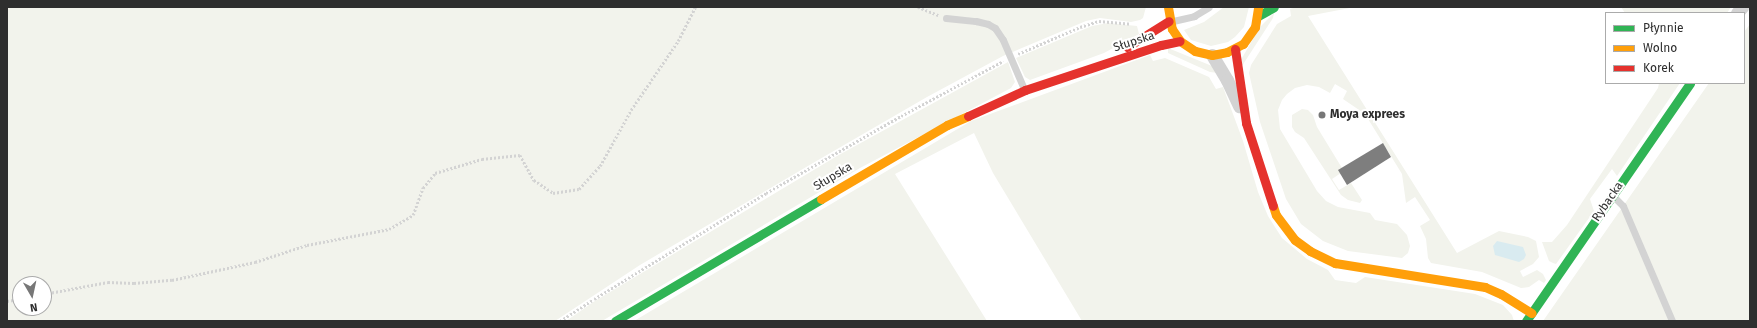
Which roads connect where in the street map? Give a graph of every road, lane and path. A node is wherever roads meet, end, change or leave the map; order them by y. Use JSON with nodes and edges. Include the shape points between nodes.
{"nodes":[{"id":1,"x":696,"y":7,"type":"edge"},
{"id":2,"x":918,"y":7,"type":"edge"},
{"id":3,"x":1168,"y":7,"type":"edge"},
{"id":4,"x":1209,"y":7,"type":"edge"},
{"id":5,"x":1274,"y":7,"type":"edge"},
{"id":6,"x":1258,"y":12,"type":"edge"},
{"id":7,"x":946,"y":18,"type":"joint"},
{"id":8,"x":1169,"y":21,"type":"junction"},
{"id":9,"x":1133,"y":25,"type":"dead end"},
{"id":10,"x":1180,"y":41,"type":"junction"},
{"id":11,"x":1236,"y":49,"type":"junction"},
{"id":12,"x":1212,"y":55,"type":"junction"},
{"id":13,"x":1011,"y":57,"type":"junction"},
{"id":14,"x":1072,"y":74,"type":"junction"},
{"id":15,"x":1689,"y":84,"type":"edge"},
{"id":16,"x":1025,"y":90,"type":"junction"},
{"id":17,"x":1246,"y":123,"type":"junction"},
{"id":18,"x":1613,"y":195,"type":"junction"},
{"id":19,"x":52,"y":292,"type":"edge"},
{"id":20,"x":1529,"y":317,"type":"edge"},
{"id":21,"x":560,"y":321,"type":"edge"},
{"id":22,"x":615,"y":321,"type":"edge"},
{"id":23,"x":1672,"y":321,"type":"edge"}],
"edges":[{"from":1,"to":19,"type":"path","via":[[678,41],[631,110],[600,166],[579,189],[553,193],[534,180],[520,155],[482,159],[436,173],[423,188],[413,215],[388,229],[307,245],[255,262],[172,280],[134,284],[108,282]]},
{"from":2,"to":7,"type":"path"},
{"from":3,"to":8,"type":"main road"},
{"from":4,"to":8,"type":"lane","via":[[1194,16]]},
{"from":5,"to":6,"type":"main road"},
{"from":6,"to":11,"type":"main road","via":[[1250,36]]},
{"from":7,"to":13,"type":"lane","via":[[976,21],[992,26],[1003,40]]},
{"from":8,"to":10,"type":"main road"},
{"from":8,"to":14,"type":"main road","name":"Słupska","via":[[1123,49]]},
{"from":9,"to":13,"type":"path","via":[[1100,21]]},
{"from":10,"to":12,"type":"main road","via":[[1195,51]]},
{"from":10,"to":14,"type":"main road","name":"Słupska"},
{"from":11,"to":12,"type":"main road"},
{"from":11,"to":17,"type":"main road"},
{"from":12,"to":17,"type":"street","via":[[1227,80]]},
{"from":13,"to":16,"type":"lane"},
{"from":13,"to":21,"type":"path","via":[[808,169]]},
{"from":14,"to":16,"type":"main road","name":"Słupska"},
{"from":15,"to":18,"type":"main road","name":"Rybacka"},
{"from":16,"to":22,"type":"main road","name":"Słupska","via":[[968,115],[907,147]]},
{"from":17,"to":20,"type":"main road","via":[[1276,215],[1290,234],[1310,251],[1343,265],[1485,287],[1501,294]]},
{"from":18,"to":20,"type":"main road","name":"Rybacka"},
{"from":18,"to":23,"type":"lane","via":[[1624,206]]}]}
